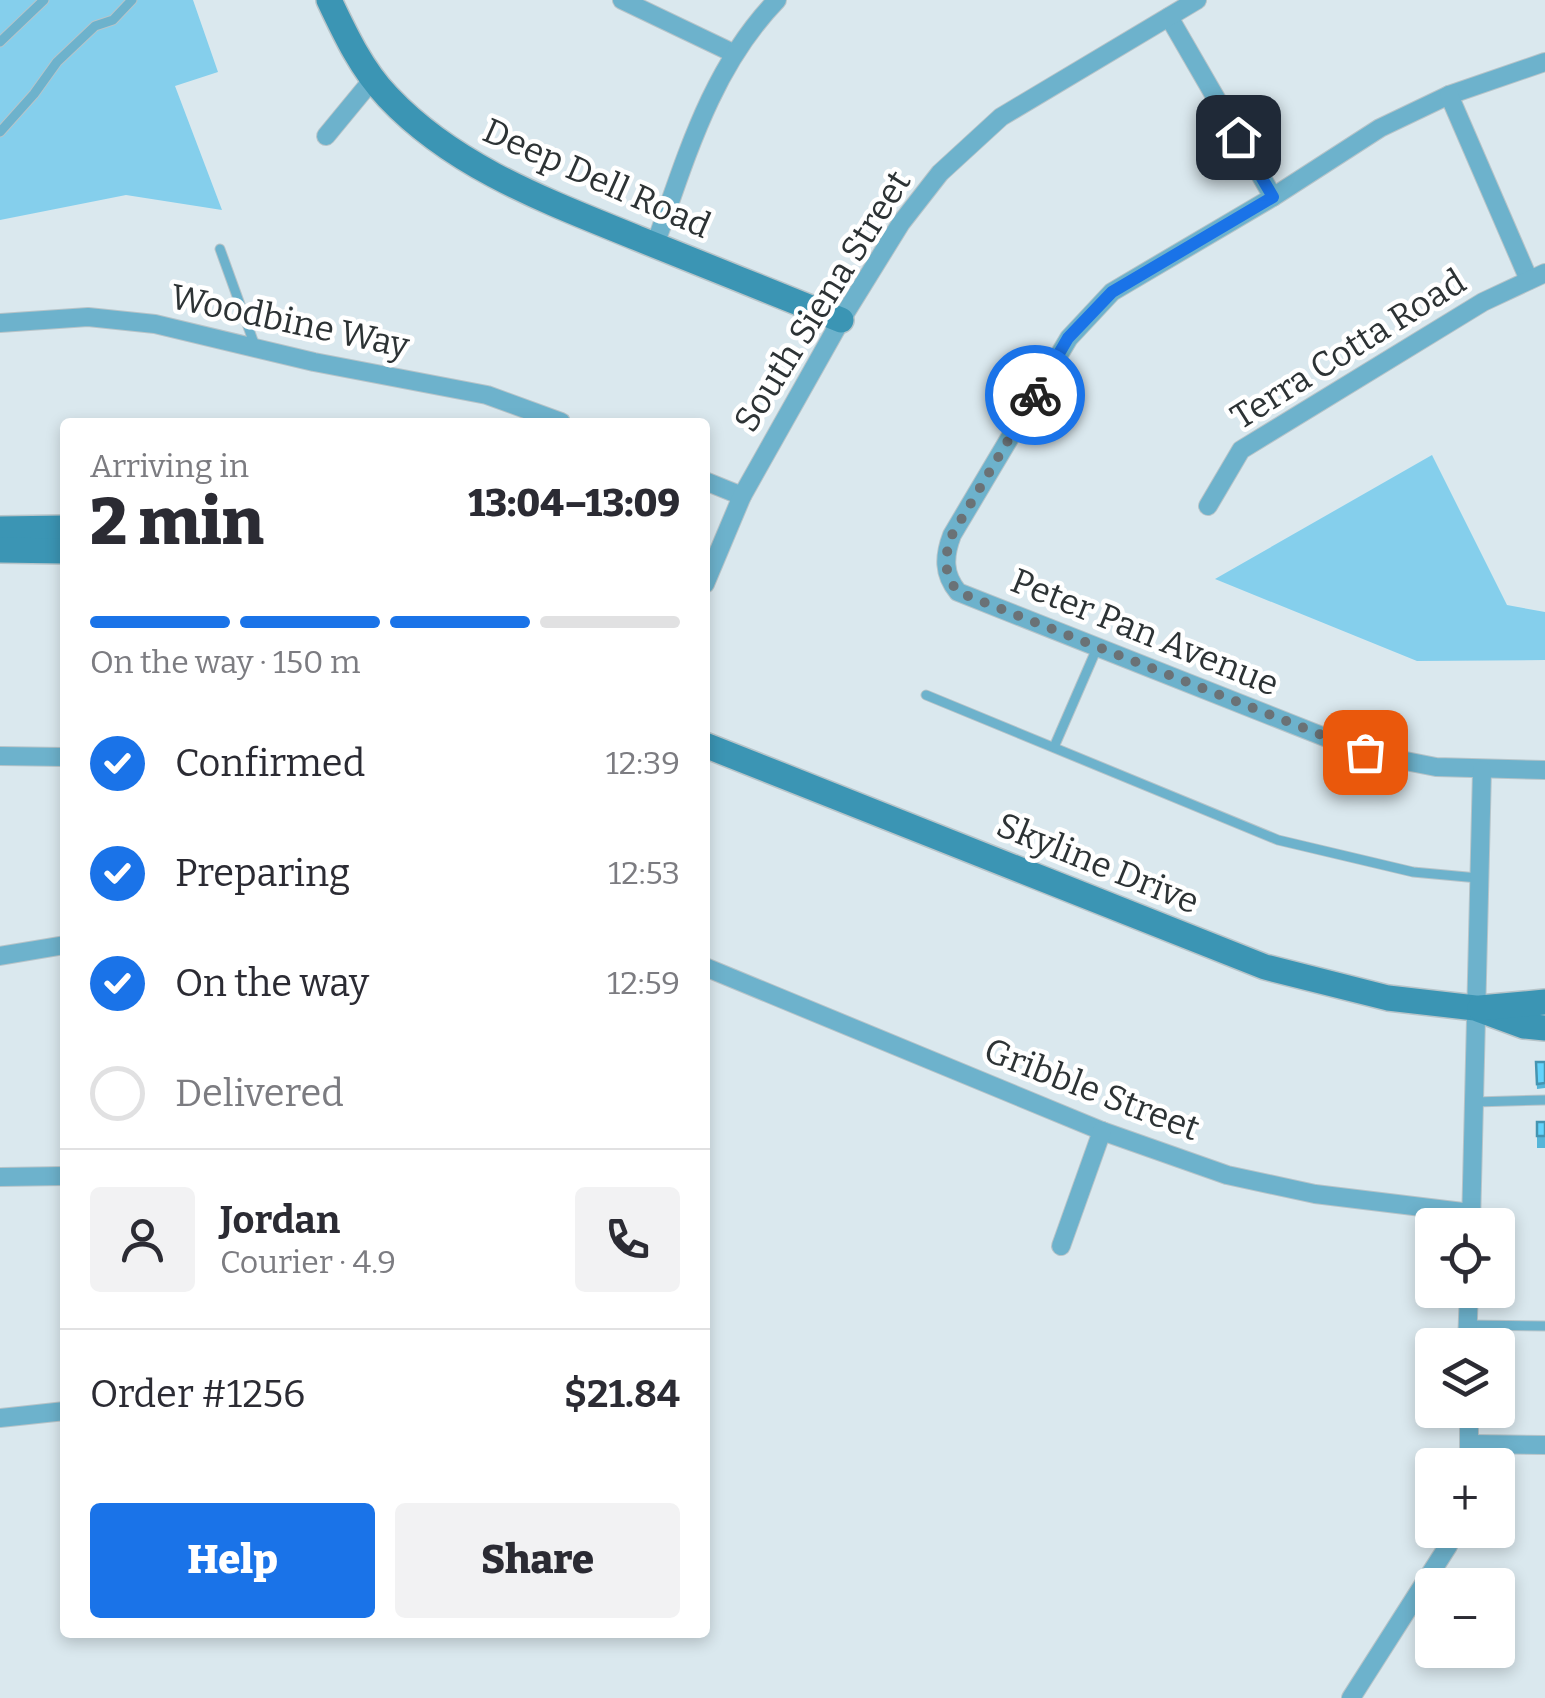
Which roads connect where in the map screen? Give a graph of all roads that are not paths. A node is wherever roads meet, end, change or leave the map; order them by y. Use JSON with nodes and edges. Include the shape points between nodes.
{"nodes":[{"id":1,"x":44,"y":0,"type":"edge"},
{"id":2,"x":132,"y":0,"type":"edge"},
{"id":3,"x":329,"y":0,"type":"edge"},
{"id":4,"x":622,"y":0,"type":"edge"},
{"id":5,"x":777,"y":0,"type":"edge"},
{"id":6,"x":1197,"y":0,"type":"edge"},
{"id":7,"x":1169,"y":16,"type":"junction"},
{"id":8,"x":0,"y":42,"type":"edge"},
{"id":9,"x":733,"y":54,"type":"junction"},
{"id":10,"x":1545,"y":62,"type":"edge"},
{"id":11,"x":373,"y":79,"type":"junction"},
{"id":12,"x":1449,"y":96,"type":"junction"},
{"id":13,"x":0,"y":132,"type":"edge"},
{"id":14,"x":326,"y":136,"type":"dead end"},
{"id":15,"x":1273,"y":197,"type":"junction"},
{"id":16,"x":655,"y":245,"type":"junction"},
{"id":17,"x":220,"y":249,"type":"dead end"},
{"id":18,"x":1537,"y":276,"type":"edge"},
{"id":19,"x":842,"y":320,"type":"junction"},
{"id":20,"x":0,"y":323,"type":"edge"},
{"id":21,"x":256,"y":348,"type":"junction"},
{"id":22,"x":549,"y":418,"type":"edge"},
{"id":23,"x":710,"y":483,"type":"edge"},
{"id":24,"x":742,"y":496,"type":"junction"},
{"id":25,"x":1208,"y":506,"type":"dead end"},
{"id":26,"x":60,"y":528,"type":"edge"},
{"id":27,"x":0,"y":529,"type":"edge"},
{"id":28,"x":0,"y":550,"type":"edge"},
{"id":29,"x":60,"y":550,"type":"edge"},
{"id":30,"x":710,"y":572,"type":"edge"},
{"id":31,"x":1097,"y":648,"type":"junction"},
{"id":32,"x":926,"y":695,"type":"dead end"},
{"id":33,"x":1054,"y":746,"type":"junction"},
{"id":34,"x":710,"y":747,"type":"edge"},
{"id":35,"x":0,"y":756,"type":"edge"},
{"id":36,"x":60,"y":756,"type":"edge"},
{"id":37,"x":1482,"y":770,"type":"junction"},
{"id":38,"x":1545,"y":770,"type":"edge"},
{"id":39,"x":1478,"y":878,"type":"junction"},
{"id":40,"x":60,"y":947,"type":"edge"},
{"id":41,"x":0,"y":956,"type":"edge"},
{"id":42,"x":710,"y":969,"type":"edge"},
{"id":43,"x":1545,"y":1002,"type":"edge"},
{"id":44,"x":1475,"y":1008,"type":"junction"},
{"id":45,"x":1545,"y":1028,"type":"edge"},
{"id":46,"x":1545,"y":1100,"type":"edge"},
{"id":47,"x":1472,"y":1102,"type":"junction"},
{"id":48,"x":1102,"y":1131,"type":"junction"},
{"id":49,"x":0,"y":1176,"type":"edge"},
{"id":50,"x":60,"y":1176,"type":"edge"},
{"id":51,"x":1471,"y":1208,"type":"edge"},
{"id":52,"x":1415,"y":1210,"type":"edge"},
{"id":53,"x":1061,"y":1246,"type":"dead end"},
{"id":54,"x":1467,"y":1308,"type":"edge"},
{"id":55,"x":1467,"y":1325,"type":"joint"},
{"id":56,"x":1545,"y":1326,"type":"edge"},
{"id":57,"x":60,"y":1411,"type":"edge"},
{"id":58,"x":0,"y":1418,"type":"edge"},
{"id":59,"x":1470,"y":1428,"type":"edge"},
{"id":60,"x":1470,"y":1444,"type":"junction"},
{"id":61,"x":1545,"y":1446,"type":"edge"},
{"id":62,"x":1470,"y":1448,"type":"edge"},
{"id":63,"x":1447,"y":1548,"type":"edge"},
{"id":64,"x":1351,"y":1698,"type":"edge"}],
"edges":[{"from":1,"to":8,"type":"lane"},
{"from":2,"to":13,"type":"lane","via":[[57,62]]},
{"from":3,"to":11,"type":"main road","name":"Deep Dell Road"},
{"from":4,"to":9,"type":"street"},
{"from":5,"to":9,"type":"street"},
{"from":6,"to":7,"type":"street","name":"South Siena Street"},
{"from":7,"to":15,"type":"street"},
{"from":7,"to":19,"type":"street","name":"South Siena Street","via":[[979,134],[920,198]]},
{"from":9,"to":16,"type":"street","via":[[700,117]]},
{"from":10,"to":12,"type":"street"},
{"from":11,"to":14,"type":"street"},
{"from":11,"to":16,"type":"main road","name":"Deep Dell Road","via":[[410,119],[476,166]]},
{"from":12,"to":15,"type":"street","via":[[1380,128]]},
{"from":12,"to":18,"type":"street"},
{"from":15,"to":31,"type":"street","name":"Peter Pan Avenue","via":[[1112,292],[1092,311],[1068,338],[952,535],[945,554],[958,592]]},
{"from":16,"to":19,"type":"main road","name":"Deep Dell Road"},
{"from":17,"to":21,"type":"lane"},
{"from":18,"to":25,"type":"street","name":"Terra Cotta Road","via":[[1240,450]]},
{"from":19,"to":24,"type":"street","name":"South Siena Street"},
{"from":20,"to":21,"type":"street","name":"Woodbine Way","via":[[115,319]]},
{"from":21,"to":22,"type":"street","name":"Woodbine Way","via":[[487,395]]},
{"from":23,"to":24,"type":"street"},
{"from":24,"to":30,"type":"street","name":"South Siena Street"},
{"from":26,"to":27,"type":"main road"},
{"from":28,"to":29,"type":"main road"},
{"from":31,"to":33,"type":"lane"},
{"from":31,"to":37,"type":"street","name":"Peter Pan Avenue","via":[[1365,752]]},
{"from":32,"to":33,"type":"lane"},
{"from":33,"to":39,"type":"lane","via":[[1278,840],[1413,872]]},
{"from":34,"to":44,"type":"main road","name":"Skyline Drive","via":[[1265,968],[1388,998]]},
{"from":35,"to":36,"type":"street"},
{"from":37,"to":38,"type":"street","name":"Peter Pan Avenue"},
{"from":37,"to":39,"type":"street"},
{"from":39,"to":44,"type":"street"},
{"from":40,"to":41,"type":"street"},
{"from":42,"to":48,"type":"street","name":"Gribble Street"},
{"from":43,"to":44,"type":"main road","name":"Skyline Drive"},
{"from":44,"to":45,"type":"main road","name":"Skyline Drive"},
{"from":44,"to":47,"type":"street"},
{"from":46,"to":47,"type":"lane"},
{"from":47,"to":51,"type":"street"},
{"from":48,"to":52,"type":"street","name":"Gribble Street","via":[[1226,1175]]},
{"from":48,"to":53,"type":"street"},
{"from":49,"to":50,"type":"street"},
{"from":54,"to":55,"type":"street"},
{"from":55,"to":56,"type":"lane"},
{"from":57,"to":58,"type":"street"},
{"from":59,"to":60,"type":"street"},
{"from":60,"to":61,"type":"street"},
{"from":60,"to":62,"type":"street"},
{"from":63,"to":64,"type":"street"}]}
